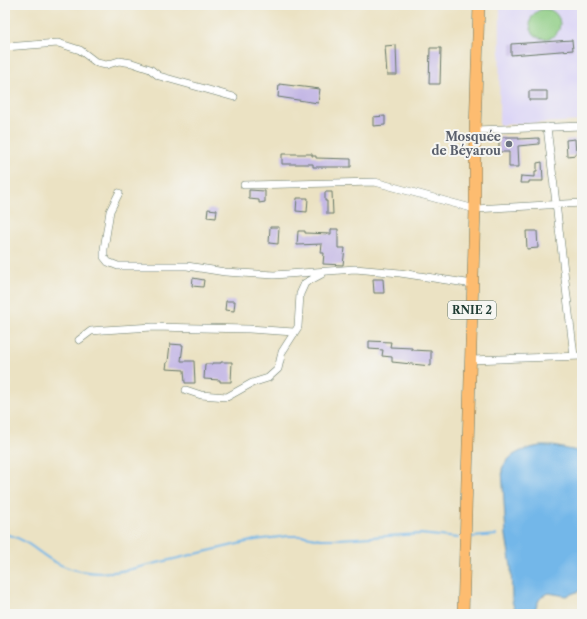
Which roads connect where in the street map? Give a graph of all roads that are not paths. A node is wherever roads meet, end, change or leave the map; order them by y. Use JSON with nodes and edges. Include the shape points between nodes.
{"nodes":[{"id":1,"x":479,"y":5,"type":"edge"},
{"id":2,"x":5,"y":47,"type":"edge"},
{"id":3,"x":234,"y":97,"type":"dead end"},
{"id":4,"x":582,"y":126,"type":"edge"},
{"id":5,"x":547,"y":127,"type":"junction"},
{"id":6,"x":475,"y":130,"type":"junction"},
{"id":7,"x":244,"y":185,"type":"dead end"},
{"id":8,"x":119,"y":194,"type":"dead end"},
{"id":9,"x":582,"y":203,"type":"edge"},
{"id":10,"x":556,"y":204,"type":"junction"},
{"id":11,"x":475,"y":209,"type":"junction"},
{"id":12,"x":330,"y":271,"type":"junction"},
{"id":13,"x":473,"y":284,"type":"junction"},
{"id":14,"x":294,"y":332,"type":"junction"},
{"id":15,"x":79,"y":340,"type":"dead end"},
{"id":16,"x":578,"y":356,"type":"edge"},
{"id":17,"x":470,"y":360,"type":"junction"},
{"id":18,"x":186,"y":390,"type":"dead end"},
{"id":19,"x":463,"y":614,"type":"edge"}],
"edges":[{"from":1,"to":6,"type":"main road","number":"RNIE 2"},
{"from":2,"to":3,"type":"street","via":[[58,42],[80,50],[97,63],[132,63],[150,69],[159,76]]},
{"from":4,"to":5,"type":"street"},
{"from":5,"to":6,"type":"street"},
{"from":5,"to":10,"type":"street"},
{"from":6,"to":11,"type":"main road","number":"RNIE 2"},
{"from":7,"to":11,"type":"street","via":[[375,182]]},
{"from":8,"to":12,"type":"street","via":[[110,211],[104,249],[104,257],[108,262],[118,266],[187,266],[225,272],[274,275]]},
{"from":9,"to":10,"type":"street"},
{"from":10,"to":11,"type":"street"},
{"from":10,"to":16,"type":"street"},
{"from":11,"to":13,"type":"main road","number":"RNIE 2"},
{"from":12,"to":13,"type":"street","via":[[355,269],[400,273]]},
{"from":12,"to":14,"type":"street","via":[[305,283],[300,294],[298,327]]},
{"from":13,"to":17,"type":"main road","number":"RNIE 2"},
{"from":14,"to":15,"type":"street","via":[[153,327],[91,331]]},
{"from":14,"to":18,"type":"street","via":[[282,352],[278,369],[268,378],[252,383],[227,397],[201,395]]},
{"from":16,"to":17,"type":"street"},
{"from":17,"to":19,"type":"main road","number":"RNIE 2"}]}
